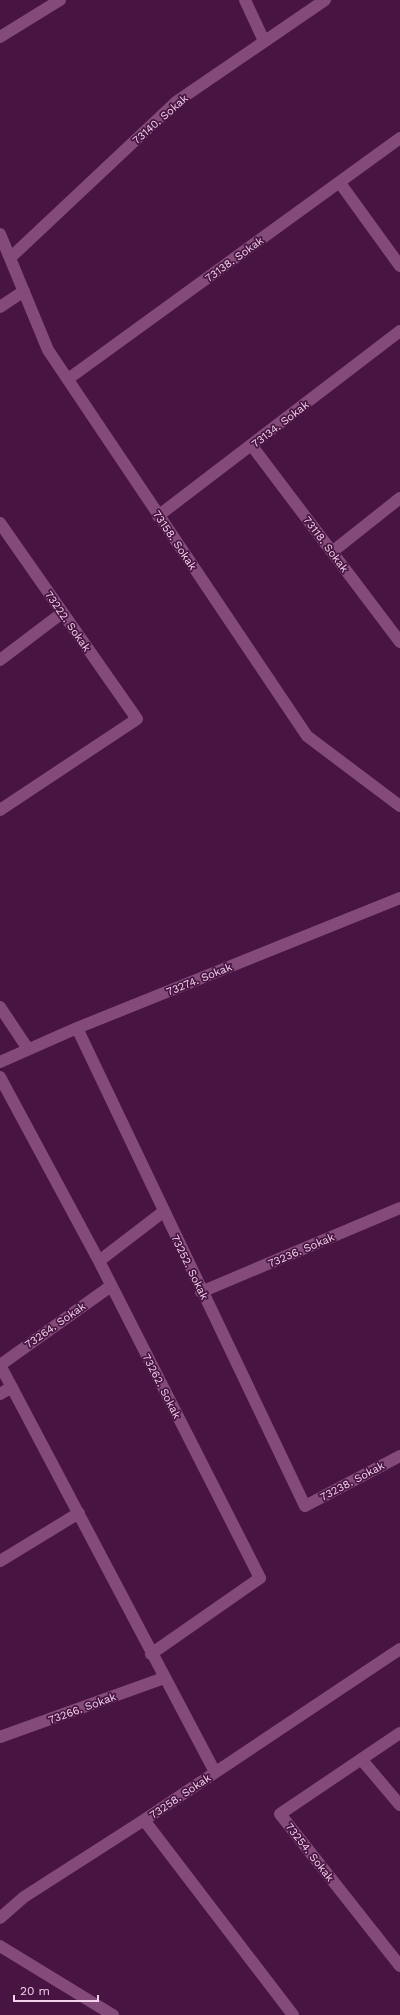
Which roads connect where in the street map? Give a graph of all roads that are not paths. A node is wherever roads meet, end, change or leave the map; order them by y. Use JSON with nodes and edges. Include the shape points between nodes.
{"nodes":[{"id":1,"x":60,"y":0,"type":"edge"},
{"id":2,"x":245,"y":0,"type":"edge"},
{"id":3,"x":323,"y":1,"type":"edge"},
{"id":4,"x":0,"y":37,"type":"edge"},
{"id":5,"x":264,"y":41,"type":"junction"},
{"id":6,"x":400,"y":138,"type":"edge"},
{"id":7,"x":340,"y":183,"type":"junction"},
{"id":8,"x":0,"y":234,"type":"edge"},
{"id":9,"x":10,"y":258,"type":"junction"},
{"id":10,"x":400,"y":266,"type":"edge"},
{"id":11,"x":24,"y":291,"type":"junction"},
{"id":12,"x":0,"y":307,"type":"edge"},
{"id":13,"x":400,"y":331,"type":"edge"},
{"id":14,"x":68,"y":379,"type":"junction"},
{"id":15,"x":252,"y":446,"type":"junction"},
{"id":16,"x":400,"y":498,"type":"edge"},
{"id":17,"x":158,"y":516,"type":"junction"},
{"id":18,"x":0,"y":523,"type":"edge"},
{"id":19,"x":332,"y":552,"type":"junction"},
{"id":20,"x":62,"y":613,"type":"junction"},
{"id":21,"x":399,"y":637,"type":"edge"},
{"id":22,"x":0,"y":660,"type":"edge"},
{"id":23,"x":400,"y":806,"type":"edge"},
{"id":24,"x":0,"y":810,"type":"edge"},
{"id":25,"x":400,"y":898,"type":"edge"},
{"id":26,"x":0,"y":1007,"type":"edge"},
{"id":27,"x":77,"y":1028,"type":"junction"},
{"id":28,"x":28,"y":1049,"type":"junction"},
{"id":29,"x":0,"y":1062,"type":"edge"},
{"id":30,"x":0,"y":1077,"type":"edge"},
{"id":31,"x":400,"y":1208,"type":"edge"},
{"id":32,"x":163,"y":1212,"type":"junction"},
{"id":33,"x":99,"y":1261,"type":"junction"},
{"id":34,"x":111,"y":1286,"type":"junction"},
{"id":35,"x":201,"y":1292,"type":"junction"},
{"id":36,"x":0,"y":1365,"type":"edge"},
{"id":37,"x":12,"y":1387,"type":"junction"},
{"id":38,"x":0,"y":1394,"type":"edge"},
{"id":39,"x":400,"y":1456,"type":"edge"},
{"id":40,"x":304,"y":1506,"type":"joint"},
{"id":41,"x":79,"y":1513,"type":"junction"},
{"id":42,"x":0,"y":1561,"type":"edge"},
{"id":43,"x":400,"y":1649,"type":"edge"},
{"id":44,"x":151,"y":1654,"type":"junction"},
{"id":45,"x":164,"y":1678,"type":"junction"},
{"id":46,"x":400,"y":1733,"type":"edge"},
{"id":47,"x":0,"y":1738,"type":"edge"},
{"id":48,"x":361,"y":1759,"type":"junction"},
{"id":49,"x":215,"y":1772,"type":"junction"},
{"id":50,"x":400,"y":1805,"type":"edge"},
{"id":51,"x":144,"y":1820,"type":"junction"},
{"id":52,"x":0,"y":1918,"type":"edge"},
{"id":53,"x":0,"y":1946,"type":"edge"},
{"id":54,"x":400,"y":1966,"type":"edge"},
{"id":55,"x":113,"y":2015,"type":"edge"},
{"id":56,"x":293,"y":2015,"type":"edge"}],
"edges":[{"from":1,"to":4,"type":"street"},
{"from":2,"to":5,"type":"street"},
{"from":3,"to":5,"type":"street","name":"73140. Sokak"},
{"from":5,"to":9,"type":"street","name":"73140. Sokak","via":[[176,102]]},
{"from":6,"to":7,"type":"street","name":"73138. Sokak"},
{"from":7,"to":10,"type":"street"},
{"from":7,"to":14,"type":"street","name":"73138. Sokak"},
{"from":8,"to":9,"type":"street","name":"73158. Sokak"},
{"from":9,"to":11,"type":"street","name":"73158. Sokak"},
{"from":11,"to":12,"type":"street"},
{"from":11,"to":14,"type":"street","name":"73158. Sokak","via":[[48,350]]},
{"from":13,"to":15,"type":"street","name":"73134. Sokak"},
{"from":14,"to":17,"type":"street","name":"73158. Sokak"},
{"from":15,"to":17,"type":"street","name":"73134. Sokak"},
{"from":15,"to":19,"type":"street","name":"73118. Sokak"},
{"from":16,"to":19,"type":"street"},
{"from":17,"to":23,"type":"street","name":"73158. Sokak","via":[[307,736]]},
{"from":18,"to":20,"type":"street","name":"73222. Sokak"},
{"from":19,"to":21,"type":"street","name":"73118. Sokak"},
{"from":20,"to":22,"type":"street"},
{"from":20,"to":24,"type":"street","name":"73222. Sokak","via":[[137,719]]},
{"from":25,"to":27,"type":"street","name":"73274. Sokak"},
{"from":26,"to":28,"type":"street"},
{"from":27,"to":28,"type":"street","name":"73274. Sokak"},
{"from":27,"to":32,"type":"street","name":"73252. Sokak"},
{"from":28,"to":29,"type":"street","name":"73274. Sokak"},
{"from":30,"to":33,"type":"street","name":"73262. Sokak"},
{"from":31,"to":35,"type":"street","name":"73236. Sokak"},
{"from":32,"to":33,"type":"street"},
{"from":32,"to":35,"type":"street","name":"73252. Sokak"},
{"from":33,"to":34,"type":"street","name":"73262. Sokak"},
{"from":34,"to":36,"type":"street","name":"73264. Sokak"},
{"from":34,"to":44,"type":"street","name":"73262. Sokak","via":[[260,1578]]},
{"from":35,"to":40,"type":"street","name":"73252. Sokak"},
{"from":36,"to":37,"type":"street"},
{"from":37,"to":38,"type":"street"},
{"from":37,"to":41,"type":"street"},
{"from":39,"to":40,"type":"street","name":"73238. Sokak"},
{"from":41,"to":42,"type":"street"},
{"from":41,"to":44,"type":"street"},
{"from":43,"to":49,"type":"street","name":"73258. Sokak"},
{"from":44,"to":45,"type":"street"},
{"from":45,"to":47,"type":"street","name":"73266. Sokak"},
{"from":45,"to":49,"type":"street"},
{"from":46,"to":48,"type":"street","name":"73254. Sokak"},
{"from":48,"to":50,"type":"street"},
{"from":48,"to":54,"type":"street","name":"73254. Sokak","via":[[280,1814]]},
{"from":49,"to":51,"type":"street","name":"73258. Sokak"},
{"from":51,"to":52,"type":"street","via":[[24,1897]]},
{"from":51,"to":56,"type":"street","name":"73258. Sokak"},
{"from":53,"to":55,"type":"street"}]}
